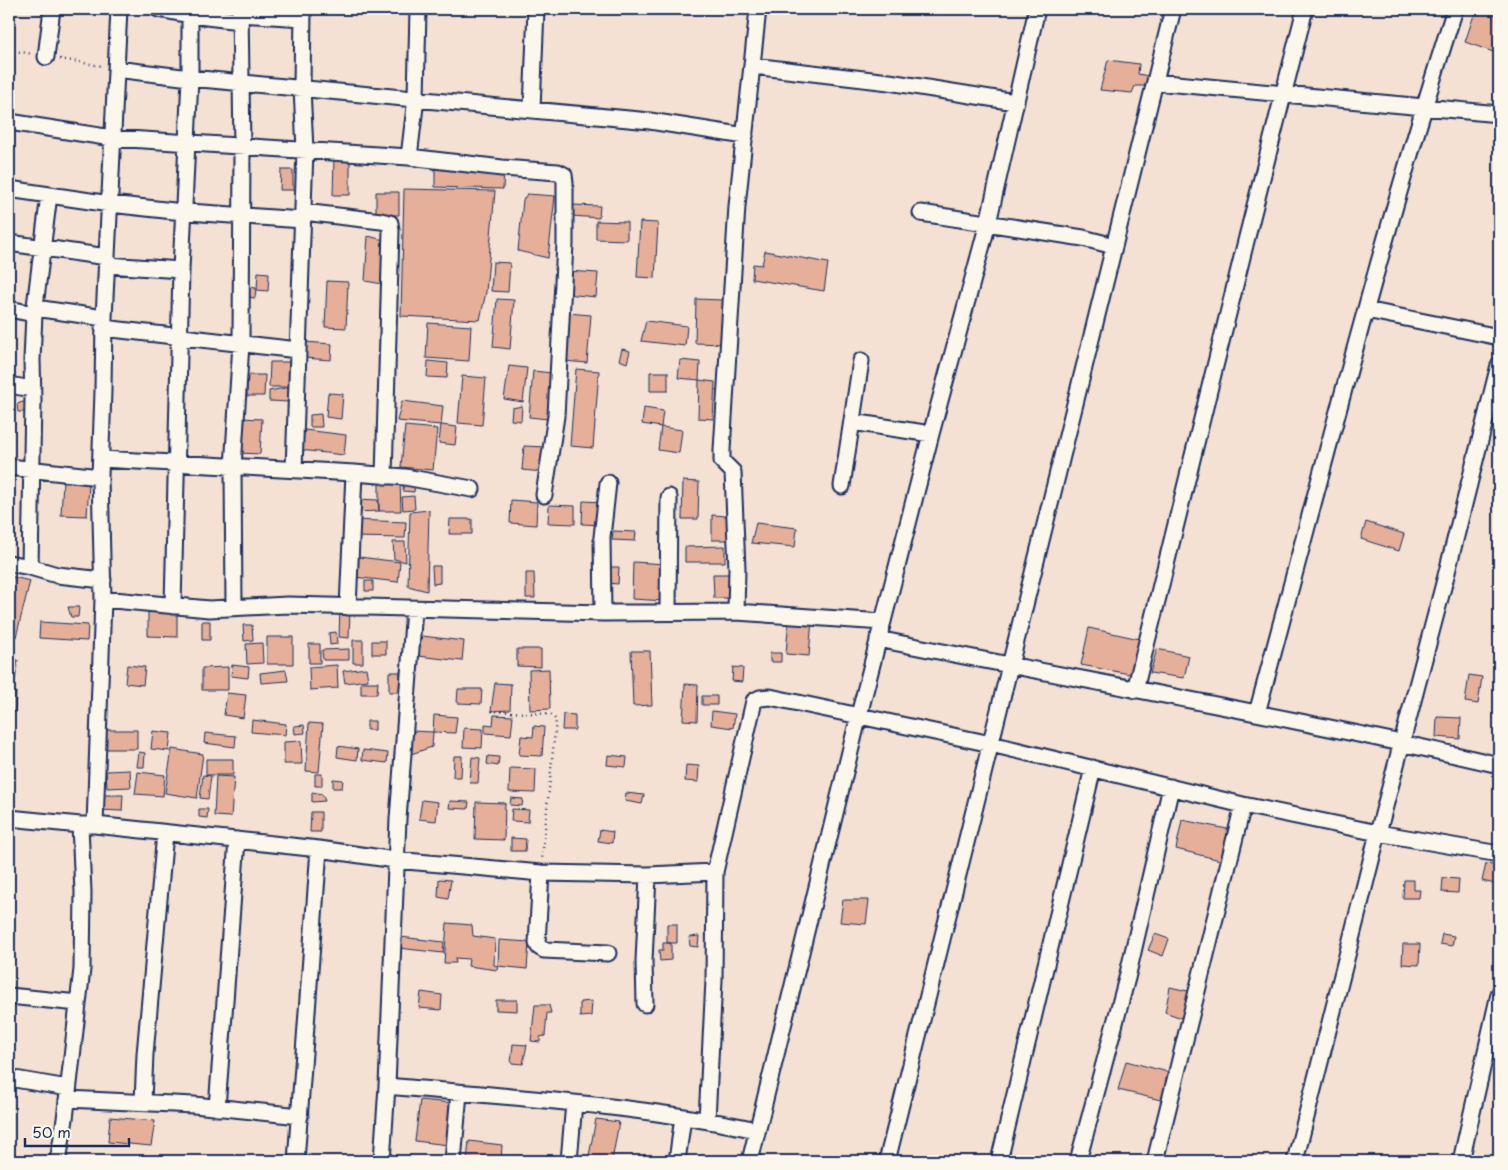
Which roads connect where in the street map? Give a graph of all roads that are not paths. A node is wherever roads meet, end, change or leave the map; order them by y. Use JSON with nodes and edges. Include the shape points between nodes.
{"nodes":[{"id":1,"x":52,"y":9,"type":"edge"},
{"id":2,"x":119,"y":9,"type":"edge"},
{"id":3,"x":158,"y":9,"type":"edge"},
{"id":4,"x":418,"y":9,"type":"edge"},
{"id":5,"x":536,"y":9,"type":"edge"},
{"id":6,"x":758,"y":9,"type":"edge"},
{"id":7,"x":1037,"y":9,"type":"edge"},
{"id":8,"x":1173,"y":9,"type":"edge"},
{"id":9,"x":1305,"y":9,"type":"edge"},
{"id":10,"x":1455,"y":9,"type":"edge"},
{"id":11,"x":190,"y":12,"type":"edge"},
{"id":12,"x":240,"y":14,"type":"edge"},
{"id":13,"x":303,"y":14,"type":"edge"},
{"id":14,"x":46,"y":57,"type":"road end"},
{"id":15,"x":752,"y":66,"type":"junction"},
{"id":16,"x":116,"y":69,"type":"junction"},
{"id":17,"x":190,"y":78,"type":"junction"},
{"id":18,"x":241,"y":82,"type":"junction"},
{"id":19,"x":1155,"y":82,"type":"junction"},
{"id":20,"x":302,"y":88,"type":"junction"},
{"id":21,"x":1285,"y":94,"type":"junction"},
{"id":22,"x":416,"y":98,"type":"junction"},
{"id":23,"x":1015,"y":102,"type":"junction"},
{"id":24,"x":1424,"y":106,"type":"junction"},
{"id":25,"x":532,"y":110,"type":"junction"},
{"id":26,"x":1499,"y":114,"type":"edge"},
{"id":27,"x":9,"y":122,"type":"edge"},
{"id":28,"x":745,"y":136,"type":"junction"},
{"id":29,"x":112,"y":138,"type":"junction"},
{"id":30,"x":187,"y":144,"type":"junction"},
{"id":31,"x":242,"y":148,"type":"junction"},
{"id":32,"x":305,"y":150,"type":"junction"},
{"id":33,"x":409,"y":157,"type":"junction"},
{"id":34,"x":9,"y":188,"type":"edge"},
{"id":35,"x":49,"y":195,"type":"junction"},
{"id":36,"x":110,"y":204,"type":"junction"},
{"id":37,"x":184,"y":212,"type":"junction"},
{"id":38,"x":921,"y":213,"type":"dead end"},
{"id":39,"x":241,"y":216,"type":"junction"},
{"id":40,"x":303,"y":216,"type":"junction"},
{"id":41,"x":988,"y":223,"type":"junction"},
{"id":42,"x":9,"y":243,"type":"edge"},
{"id":43,"x":1114,"y":246,"type":"junction"},
{"id":44,"x":43,"y":248,"type":"junction"},
{"id":45,"x":107,"y":261,"type":"junction"},
{"id":46,"x":182,"y":270,"type":"junction"},
{"id":47,"x":9,"y":309,"type":"edge"},
{"id":48,"x":1366,"y":310,"type":"junction"},
{"id":49,"x":35,"y":311,"type":"junction"},
{"id":50,"x":104,"y":323,"type":"junction"},
{"id":51,"x":179,"y":337,"type":"junction"},
{"id":52,"x":1499,"y":337,"type":"edge"},
{"id":53,"x":241,"y":344,"type":"junction"},
{"id":54,"x":298,"y":350,"type":"junction"},
{"id":55,"x":862,"y":361,"type":"dead end"},
{"id":56,"x":1499,"y":365,"type":"edge"},
{"id":57,"x":9,"y":385,"type":"edge"},
{"id":58,"x":32,"y":389,"type":"junction"},
{"id":59,"x":852,"y":422,"type":"junction"},
{"id":60,"x":931,"y":434,"type":"junction"},
{"id":61,"x":101,"y":459,"type":"junction"},
{"id":62,"x":178,"y":464,"type":"junction"},
{"id":63,"x":9,"y":467,"type":"edge"},
{"id":64,"x":233,"y":467,"type":"junction"},
{"id":65,"x":294,"y":469,"type":"junction"},
{"id":66,"x":32,"y":470,"type":"junction"},
{"id":67,"x":354,"y":473,"type":"junction"},
{"id":68,"x":384,"y":476,"type":"junction"},
{"id":69,"x":100,"y":477,"type":"junction"},
{"id":70,"x":608,"y":483,"type":"dead end"},
{"id":71,"x":842,"y":486,"type":"dead end"},
{"id":72,"x":472,"y":489,"type":"dead end"},
{"id":73,"x":544,"y":495,"type":"dead end"},
{"id":74,"x":669,"y":497,"type":"dead end"},
{"id":75,"x":9,"y":562,"type":"edge"},
{"id":76,"x":30,"y":566,"type":"junction"},
{"id":77,"x":103,"y":580,"type":"junction"},
{"id":78,"x":103,"y":599,"type":"junction"},
{"id":79,"x":173,"y":606,"type":"junction"},
{"id":80,"x":348,"y":607,"type":"junction"},
{"id":81,"x":234,"y":608,"type":"junction"},
{"id":82,"x":414,"y":609,"type":"junction"},
{"id":83,"x":668,"y":611,"type":"junction"},
{"id":84,"x":736,"y":612,"type":"junction"},
{"id":85,"x":603,"y":613,"type":"junction"},
{"id":86,"x":883,"y":622,"type":"junction"},
{"id":87,"x":878,"y":639,"type":"junction"},
{"id":88,"x":1010,"y":666,"type":"junction"},
{"id":89,"x":1134,"y":690,"type":"junction"},
{"id":90,"x":1257,"y":713,"type":"junction"},
{"id":91,"x":859,"y":715,"type":"junction"},
{"id":92,"x":1402,"y":743,"type":"junction"},
{"id":93,"x":991,"y":744,"type":"junction"},
{"id":94,"x":1499,"y":765,"type":"edge"},
{"id":95,"x":1093,"y":768,"type":"junction"},
{"id":96,"x":1171,"y":787,"type":"junction"},
{"id":97,"x":1244,"y":805,"type":"junction"},
{"id":98,"x":9,"y":818,"type":"edge"},
{"id":99,"x":80,"y":825,"type":"junction"},
{"id":100,"x":95,"y":825,"type":"junction"},
{"id":101,"x":165,"y":833,"type":"junction"},
{"id":102,"x":1378,"y":833,"type":"junction"},
{"id":103,"x":237,"y":840,"type":"junction"},
{"id":104,"x":319,"y":849,"type":"junction"},
{"id":105,"x":1499,"y":854,"type":"edge"},
{"id":106,"x":395,"y":860,"type":"junction"},
{"id":107,"x":715,"y":872,"type":"junction"},
{"id":108,"x":541,"y":873,"type":"junction"},
{"id":109,"x":648,"y":875,"type":"junction"},
{"id":110,"x":608,"y":953,"type":"dead end"},
{"id":111,"x":1499,"y":994,"type":"edge"},
{"id":112,"x":9,"y":996,"type":"edge"},
{"id":113,"x":78,"y":1002,"type":"junction"},
{"id":114,"x":645,"y":1004,"type":"dead end"},
{"id":115,"x":9,"y":1078,"type":"edge"},
{"id":116,"x":387,"y":1086,"type":"junction"},
{"id":117,"x":458,"y":1092,"type":"junction"},
{"id":118,"x":67,"y":1093,"type":"junction"},
{"id":119,"x":143,"y":1102,"type":"junction"},
{"id":120,"x":574,"y":1103,"type":"junction"},
{"id":121,"x":217,"y":1108,"type":"junction"},
{"id":122,"x":300,"y":1116,"type":"junction"},
{"id":123,"x":682,"y":1117,"type":"junction"},
{"id":124,"x":706,"y":1120,"type":"junction"},
{"id":125,"x":757,"y":1130,"type":"junction"},
{"id":126,"x":58,"y":1161,"type":"edge"},
{"id":127,"x":296,"y":1161,"type":"edge"},
{"id":128,"x":382,"y":1161,"type":"edge"},
{"id":129,"x":453,"y":1161,"type":"edge"},
{"id":130,"x":569,"y":1161,"type":"edge"},
{"id":131,"x":677,"y":1161,"type":"edge"},
{"id":132,"x":750,"y":1161,"type":"edge"},
{"id":133,"x":887,"y":1161,"type":"edge"},
{"id":134,"x":999,"y":1161,"type":"edge"},
{"id":135,"x":1078,"y":1161,"type":"edge"},
{"id":136,"x":1156,"y":1161,"type":"edge"},
{"id":137,"x":1295,"y":1161,"type":"edge"},
{"id":138,"x":1461,"y":1161,"type":"edge"}],
"edges":[{"from":1,"to":14,"type":"street"},
{"from":2,"to":16,"type":"street"},
{"from":3,"to":11,"type":"street"},
{"from":4,"to":22,"type":"street"},
{"from":5,"to":25,"type":"street"},
{"from":6,"to":15,"type":"street"},
{"from":7,"to":23,"type":"street"},
{"from":8,"to":19,"type":"street"},
{"from":9,"to":21,"type":"street"},
{"from":10,"to":24,"type":"street"},
{"from":11,"to":12,"type":"street"},
{"from":11,"to":17,"type":"street"},
{"from":12,"to":13,"type":"street"},
{"from":12,"to":18,"type":"street"},
{"from":13,"to":20,"type":"street"},
{"from":15,"to":23,"type":"street","via":[[888,82]]},
{"from":15,"to":28,"type":"street"},
{"from":16,"to":17,"type":"street"},
{"from":16,"to":29,"type":"street"},
{"from":17,"to":18,"type":"street"},
{"from":17,"to":30,"type":"street"},
{"from":18,"to":20,"type":"street"},
{"from":18,"to":31,"type":"street"},
{"from":19,"to":21,"type":"street"},
{"from":19,"to":43,"type":"street"},
{"from":20,"to":22,"type":"street"},
{"from":20,"to":32,"type":"street"},
{"from":21,"to":24,"type":"street"},
{"from":21,"to":89,"type":"street"},
{"from":22,"to":25,"type":"street"},
{"from":22,"to":33,"type":"street"},
{"from":23,"to":41,"type":"street"},
{"from":24,"to":26,"type":"street"},
{"from":24,"to":48,"type":"street"},
{"from":25,"to":28,"type":"street","via":[[650,121]]},
{"from":27,"to":29,"type":"street"},
{"from":28,"to":84,"type":"street","via":[[737,206],[722,450],[722,461],[733,472]]},
{"from":29,"to":30,"type":"street"},
{"from":29,"to":36,"type":"street"},
{"from":30,"to":31,"type":"street"},
{"from":30,"to":37,"type":"street"},
{"from":31,"to":32,"type":"street"},
{"from":31,"to":39,"type":"street"},
{"from":32,"to":33,"type":"street"},
{"from":32,"to":40,"type":"street"},
{"from":33,"to":73,"type":"street","via":[[564,175],[565,244],[556,416]]},
{"from":34,"to":35,"type":"street"},
{"from":35,"to":36,"type":"street"},
{"from":35,"to":44,"type":"street"},
{"from":36,"to":37,"type":"street"},
{"from":36,"to":45,"type":"street"},
{"from":37,"to":39,"type":"street"},
{"from":37,"to":46,"type":"street"},
{"from":38,"to":41,"type":"street"},
{"from":39,"to":40,"type":"street"},
{"from":39,"to":53,"type":"street"},
{"from":40,"to":54,"type":"street"},
{"from":40,"to":68,"type":"street","via":[[390,223]]},
{"from":41,"to":43,"type":"street"},
{"from":41,"to":60,"type":"street"},
{"from":42,"to":44,"type":"street"},
{"from":43,"to":88,"type":"street"},
{"from":44,"to":45,"type":"street"},
{"from":44,"to":49,"type":"street"},
{"from":45,"to":46,"type":"street"},
{"from":45,"to":50,"type":"street"},
{"from":46,"to":51,"type":"street"},
{"from":47,"to":49,"type":"street"},
{"from":48,"to":52,"type":"street"},
{"from":48,"to":90,"type":"street"},
{"from":49,"to":50,"type":"street"},
{"from":49,"to":58,"type":"street"},
{"from":50,"to":51,"type":"street"},
{"from":50,"to":61,"type":"street"},
{"from":51,"to":53,"type":"street"},
{"from":51,"to":62,"type":"street"},
{"from":53,"to":54,"type":"street"},
{"from":53,"to":64,"type":"street"},
{"from":54,"to":65,"type":"street"},
{"from":55,"to":59,"type":"street"},
{"from":56,"to":92,"type":"street"},
{"from":57,"to":58,"type":"street"},
{"from":58,"to":66,"type":"street"},
{"from":59,"to":60,"type":"street"},
{"from":59,"to":71,"type":"street"},
{"from":60,"to":86,"type":"street"},
{"from":61,"to":62,"type":"street"},
{"from":61,"to":69,"type":"street"},
{"from":62,"to":64,"type":"street"},
{"from":62,"to":79,"type":"street"},
{"from":63,"to":66,"type":"street"},
{"from":64,"to":65,"type":"street"},
{"from":64,"to":81,"type":"street"},
{"from":65,"to":67,"type":"street"},
{"from":66,"to":69,"type":"street"},
{"from":66,"to":76,"type":"street"},
{"from":67,"to":68,"type":"street"},
{"from":67,"to":80,"type":"street"},
{"from":68,"to":72,"type":"street"},
{"from":69,"to":77,"type":"street"},
{"from":70,"to":85,"type":"street","via":[[602,537]]},
{"from":74,"to":83,"type":"street"},
{"from":75,"to":76,"type":"street"},
{"from":76,"to":77,"type":"street","via":[[57,575]]},
{"from":77,"to":78,"type":"street"},
{"from":78,"to":79,"type":"street"},
{"from":78,"to":100,"type":"street"},
{"from":79,"to":81,"type":"street"},
{"from":80,"to":81,"type":"street","via":[[288,605]]},
{"from":80,"to":82,"type":"street"},
{"from":82,"to":85,"type":"street"},
{"from":82,"to":106,"type":"street"},
{"from":83,"to":84,"type":"street"},
{"from":83,"to":85,"type":"street"},
{"from":84,"to":86,"type":"street"},
{"from":86,"to":87,"type":"street"},
{"from":87,"to":88,"type":"street"},
{"from":87,"to":91,"type":"street"},
{"from":88,"to":89,"type":"street"},
{"from":88,"to":93,"type":"street"},
{"from":89,"to":90,"type":"street"},
{"from":90,"to":92,"type":"street"},
{"from":91,"to":93,"type":"street"},
{"from":91,"to":107,"type":"street","via":[[770,697],[754,701]]},
{"from":91,"to":125,"type":"street"},
{"from":92,"to":94,"type":"street"},
{"from":92,"to":102,"type":"street"},
{"from":93,"to":95,"type":"street"},
{"from":93,"to":133,"type":"street"},
{"from":95,"to":96,"type":"street"},
{"from":95,"to":134,"type":"street"},
{"from":96,"to":97,"type":"street"},
{"from":96,"to":135,"type":"street","via":[[1127,978]]},
{"from":97,"to":102,"type":"street"},
{"from":97,"to":136,"type":"street"},
{"from":98,"to":99,"type":"street"},
{"from":99,"to":100,"type":"street"},
{"from":99,"to":113,"type":"street","via":[[83,892]]},
{"from":100,"to":101,"type":"street"},
{"from":101,"to":103,"type":"street"},
{"from":101,"to":119,"type":"street","via":[[144,1054]]},
{"from":102,"to":105,"type":"street"},
{"from":102,"to":137,"type":"street"},
{"from":103,"to":104,"type":"street"},
{"from":103,"to":121,"type":"street"},
{"from":104,"to":106,"type":"street"},
{"from":104,"to":122,"type":"street"},
{"from":106,"to":108,"type":"street"},
{"from":106,"to":116,"type":"street"},
{"from":107,"to":109,"type":"street"},
{"from":107,"to":124,"type":"street","via":[[714,980]]},
{"from":108,"to":109,"type":"street"},
{"from":108,"to":110,"type":"street","via":[[539,948]]},
{"from":109,"to":114,"type":"street"},
{"from":111,"to":138,"type":"street"},
{"from":112,"to":113,"type":"street"},
{"from":113,"to":118,"type":"street"},
{"from":115,"to":118,"type":"street"},
{"from":116,"to":117,"type":"street"},
{"from":116,"to":128,"type":"street"},
{"from":117,"to":120,"type":"street"},
{"from":117,"to":129,"type":"street"},
{"from":118,"to":119,"type":"street"},
{"from":118,"to":126,"type":"street"},
{"from":119,"to":121,"type":"street"},
{"from":120,"to":123,"type":"street"},
{"from":120,"to":130,"type":"street"},
{"from":121,"to":122,"type":"street"},
{"from":122,"to":127,"type":"street"},
{"from":123,"to":124,"type":"street"},
{"from":123,"to":131,"type":"street"},
{"from":124,"to":125,"type":"street"},
{"from":125,"to":132,"type":"street"}]}
